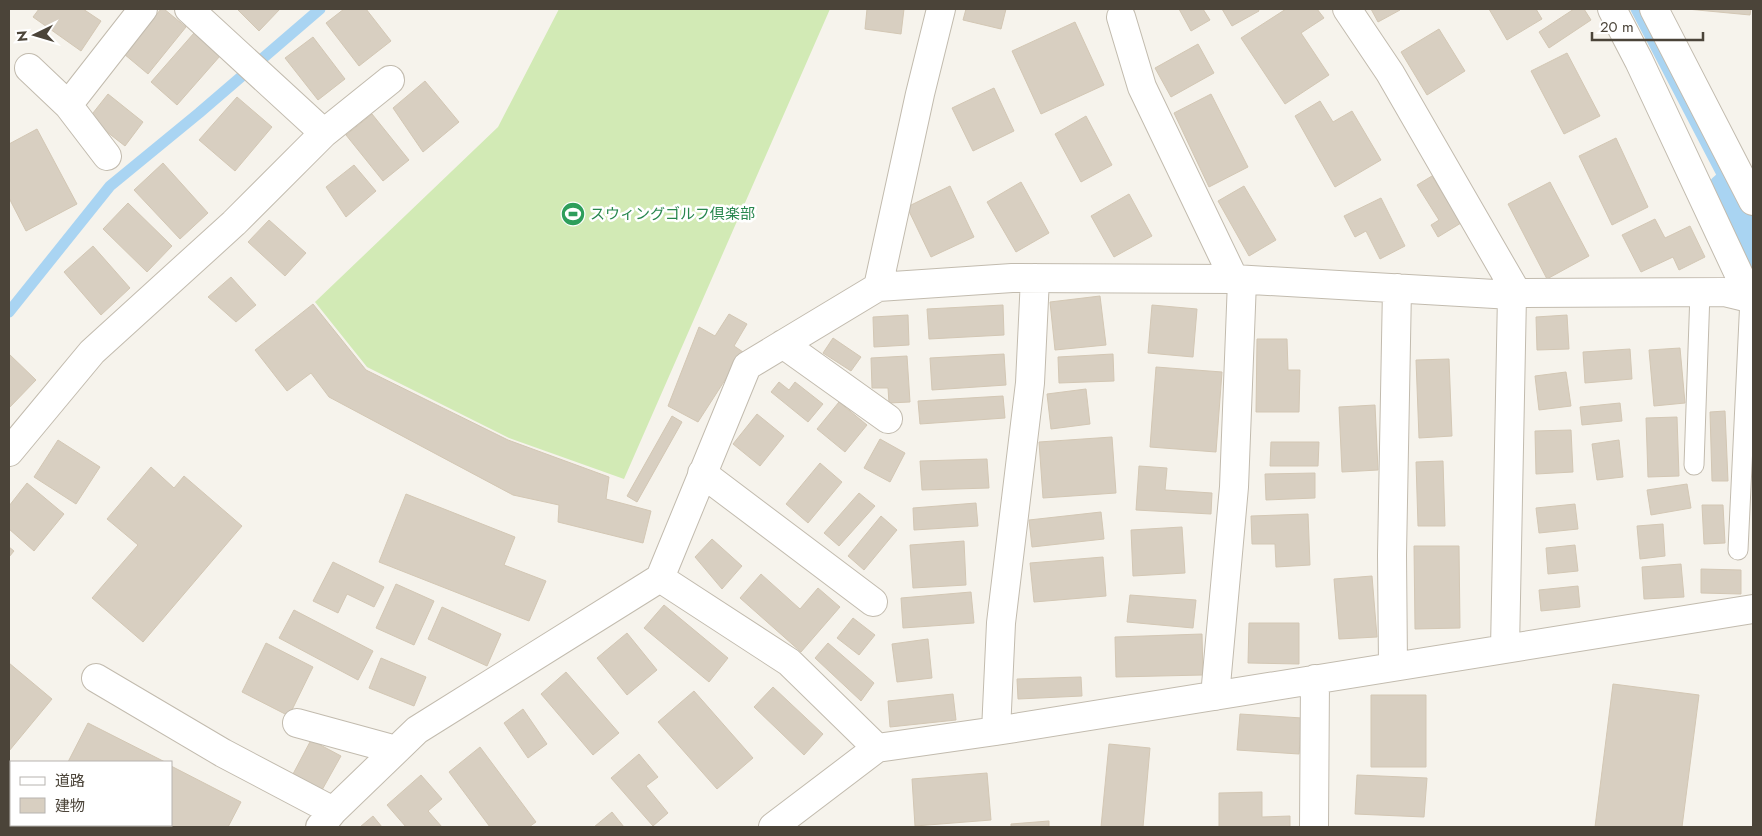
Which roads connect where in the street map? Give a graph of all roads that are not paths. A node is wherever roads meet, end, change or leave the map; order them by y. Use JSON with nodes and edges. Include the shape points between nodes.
{"nodes":[{"id":1,"x":143,"y":9,"type":"edge"},
{"id":2,"x":942,"y":9,"type":"edge"},
{"id":3,"x":1347,"y":9,"type":"edge"},
{"id":4,"x":1612,"y":9,"type":"edge"},
{"id":5,"x":1654,"y":9,"type":"edge"},
{"id":6,"x":1121,"y":12,"type":"edge"},
{"id":7,"x":202,"y":13,"type":"edge"},
{"id":8,"x":29,"y":68,"type":"dead end"},
{"id":9,"x":390,"y":80,"type":"dead end"},
{"id":10,"x":68,"y":105,"type":"junction"},
{"id":11,"x":324,"y":133,"type":"junction"},
{"id":12,"x":107,"y":156,"type":"dead end"},
{"id":13,"x":1753,"y":202,"type":"edge"},
{"id":14,"x":1035,"y":278,"type":"junction"},
{"id":15,"x":1238,"y":280,"type":"junction"},
{"id":16,"x":878,"y":287,"type":"junction"},
{"id":17,"x":1397,"y":288,"type":"junction"},
{"id":18,"x":1700,"y":292,"type":"junction"},
{"id":19,"x":1515,"y":294,"type":"junction"},
{"id":20,"x":1751,"y":299,"type":"edge"},
{"id":21,"x":784,"y":344,"type":"junction"},
{"id":22,"x":888,"y":419,"type":"dead end"},
{"id":23,"x":9,"y":452,"type":"edge"},
{"id":24,"x":1694,"y":464,"type":"dead end"},
{"id":25,"x":702,"y":473,"type":"junction"},
{"id":26,"x":1738,"y":550,"type":"dead end"},
{"id":27,"x":660,"y":578,"type":"junction"},
{"id":28,"x":873,"y":602,"type":"dead end"},
{"id":29,"x":1753,"y":609,"type":"edge"},
{"id":30,"x":1505,"y":649,"type":"junction"},
{"id":31,"x":1393,"y":666,"type":"junction"},
{"id":32,"x":96,"y":678,"type":"dead end"},
{"id":33,"x":1315,"y":679,"type":"junction"},
{"id":34,"x":1215,"y":696,"type":"junction"},
{"id":35,"x":297,"y":723,"type":"dead end"},
{"id":36,"x":996,"y":731,"type":"junction"},
{"id":37,"x":878,"y":748,"type":"junction"},
{"id":38,"x":396,"y":750,"type":"junction"},
{"id":39,"x":326,"y":819,"type":"edge"},
{"id":40,"x":773,"y":827,"type":"edge"},
{"id":41,"x":1314,"y":827,"type":"edge"}],
"edges":[{"from":1,"to":10,"type":"street"},
{"from":2,"to":16,"type":"street"},
{"from":3,"to":19,"type":"street","via":[[1390,73]]},
{"from":4,"to":20,"type":"street"},
{"from":5,"to":13,"type":"street"},
{"from":6,"to":15,"type":"street","via":[[1142,87]]},
{"from":7,"to":11,"type":"street","via":[[253,68]]},
{"from":8,"to":10,"type":"street"},
{"from":9,"to":11,"type":"street"},
{"from":10,"to":12,"type":"street"},
{"from":11,"to":23,"type":"street","via":[[234,223],[92,352]]},
{"from":14,"to":15,"type":"street"},
{"from":14,"to":16,"type":"street"},
{"from":14,"to":36,"type":"street","via":[[1030,383],[1001,623]]},
{"from":15,"to":17,"type":"street"},
{"from":15,"to":34,"type":"street","via":[[1234,487]]},
{"from":16,"to":21,"type":"street"},
{"from":17,"to":19,"type":"street"},
{"from":17,"to":31,"type":"street"},
{"from":18,"to":19,"type":"street"},
{"from":18,"to":20,"type":"street","via":[[1724,292]]},
{"from":18,"to":24,"type":"lane"},
{"from":19,"to":30,"type":"street"},
{"from":20,"to":26,"type":"lane"},
{"from":21,"to":22,"type":"street"},
{"from":21,"to":25,"type":"street","via":[[747,366]]},
{"from":25,"to":27,"type":"street"},
{"from":25,"to":28,"type":"street"},
{"from":27,"to":37,"type":"street","via":[[789,662]]},
{"from":27,"to":38,"type":"street","via":[[417,730]]},
{"from":29,"to":30,"type":"street"},
{"from":30,"to":31,"type":"street"},
{"from":31,"to":33,"type":"street"},
{"from":32,"to":39,"type":"street"},
{"from":33,"to":34,"type":"street"},
{"from":33,"to":41,"type":"street"},
{"from":34,"to":36,"type":"street"},
{"from":35,"to":38,"type":"street"},
{"from":36,"to":37,"type":"street"},
{"from":37,"to":40,"type":"street"},
{"from":38,"to":39,"type":"street"}]}
